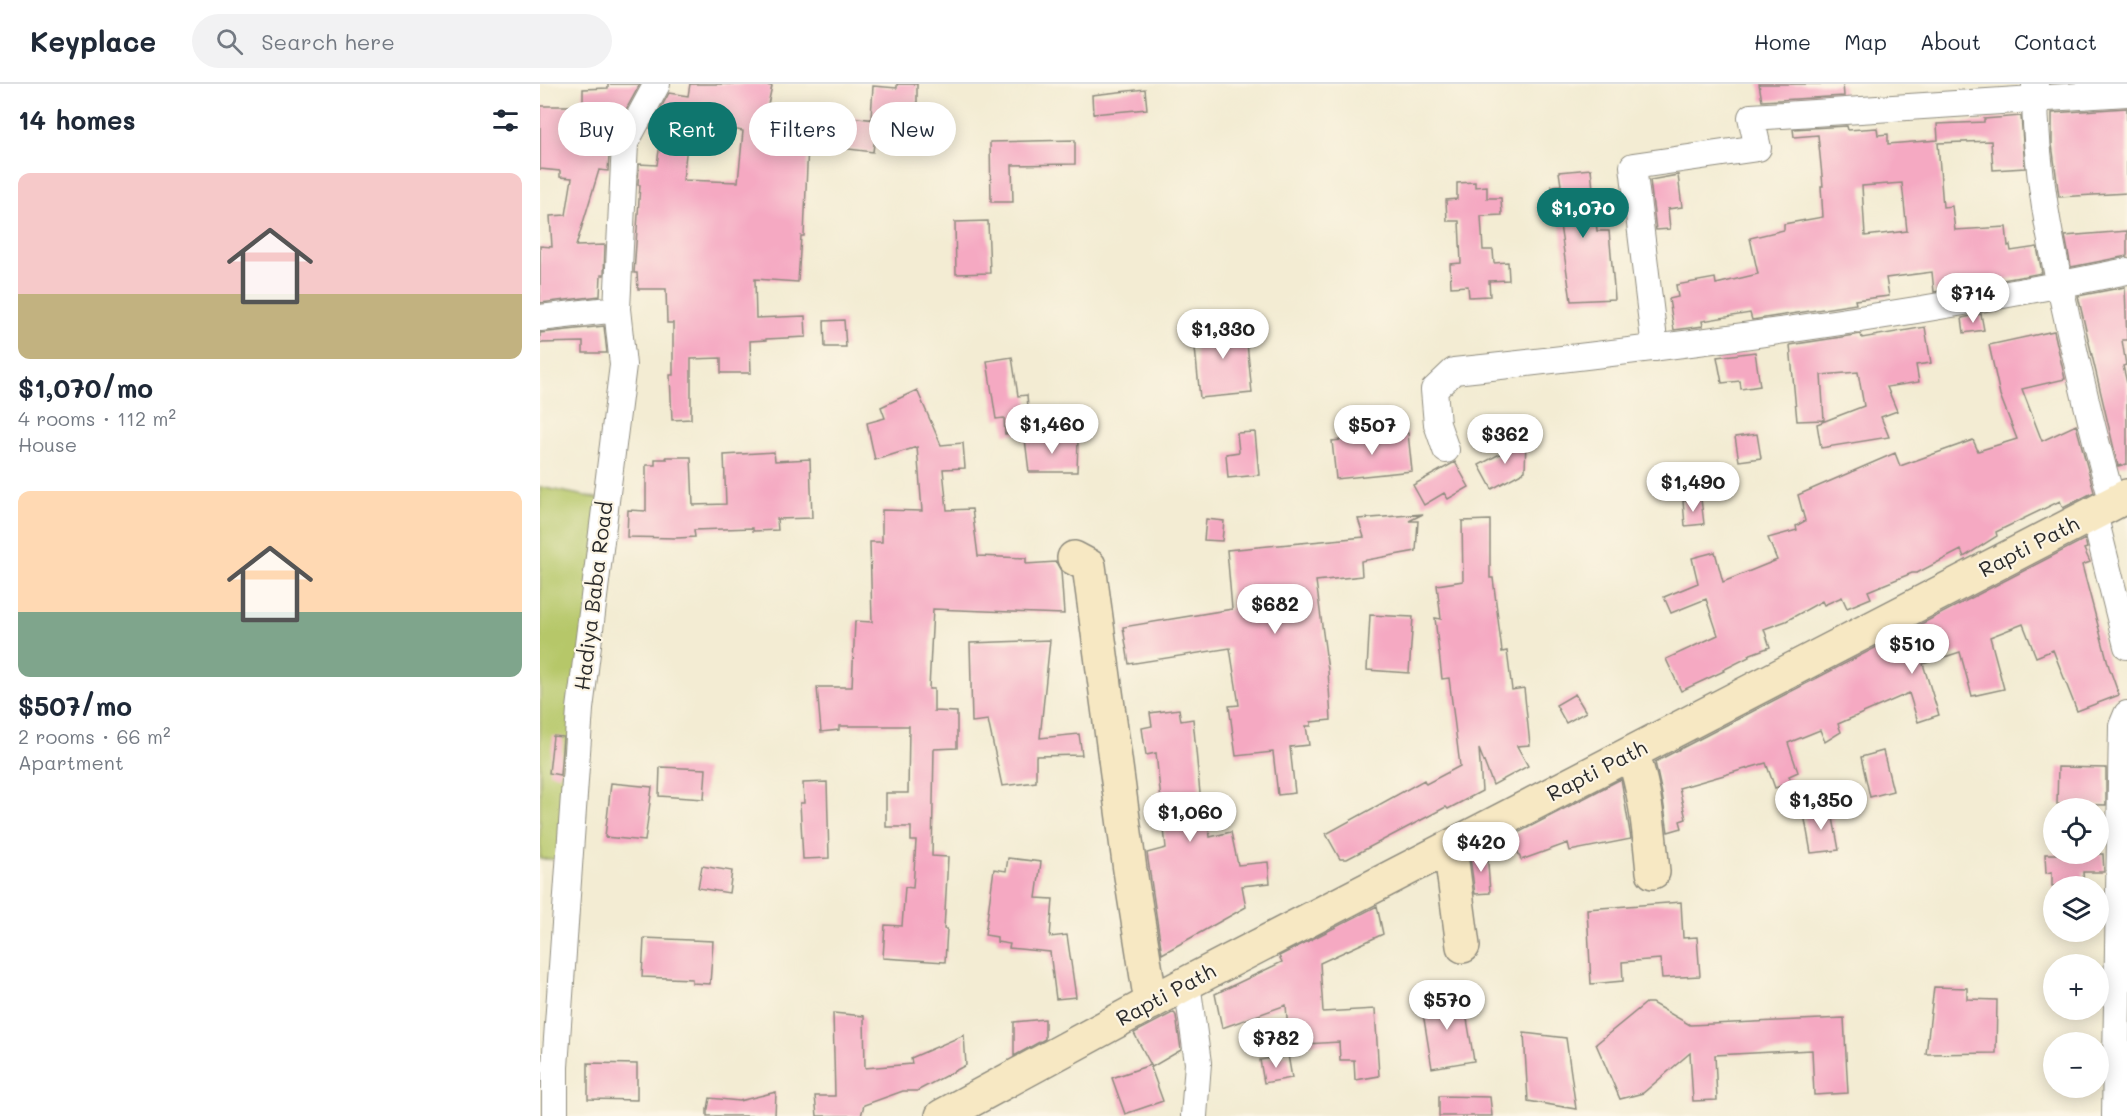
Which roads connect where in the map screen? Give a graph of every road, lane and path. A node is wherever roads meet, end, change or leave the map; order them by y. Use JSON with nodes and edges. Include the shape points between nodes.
{"nodes":[{"id":1,"x":657,"y":84,"type":"edge"},
{"id":2,"x":2035,"y":92,"type":"edge"},
{"id":3,"x":2127,"y":93,"type":"edge"},
{"id":4,"x":2127,"y":271,"type":"edge"},
{"id":5,"x":2059,"y":285,"type":"junction"},
{"id":6,"x":617,"y":309,"type":"junction"},
{"id":7,"x":540,"y":318,"type":"edge"},
{"id":8,"x":1655,"y":348,"type":"junction"},
{"id":9,"x":1446,"y":450,"type":"dead end"},
{"id":10,"x":2112,"y":504,"type":"edge"},
{"id":11,"x":1074,"y":558,"type":"dead end"},
{"id":12,"x":2124,"y":614,"type":"edge"},
{"id":13,"x":2127,"y":646,"type":"edge"},
{"id":14,"x":2127,"y":714,"type":"edge"},
{"id":15,"x":1632,"y":753,"type":"junction"},
{"id":16,"x":1449,"y":847,"type":"junction"},
{"id":17,"x":1653,"y":872,"type":"dead end"},
{"id":18,"x":1463,"y":946,"type":"dead end"},
{"id":19,"x":1187,"y":983,"type":"junction"},
{"id":20,"x":1151,"y":1003,"type":"junction"},
{"id":21,"x":555,"y":1116,"type":"edge"},
{"id":22,"x":942,"y":1116,"type":"edge"},
{"id":23,"x":1194,"y":1116,"type":"edge"},
{"id":24,"x":2115,"y":1116,"type":"edge"}],
"edges":[{"from":1,"to":6,"type":"street","name":"Hadiya Baba Road","via":[[626,143]]},
{"from":2,"to":3,"type":"street"},
{"from":2,"to":5,"type":"street","via":[[2042,190]]},
{"from":2,"to":8,"type":"street","via":[[1751,117],[1758,148],[1633,166]]},
{"from":4,"to":5,"type":"street"},
{"from":5,"to":8,"type":"street"},
{"from":5,"to":10,"type":"street"},
{"from":6,"to":7,"type":"street"},
{"from":6,"to":21,"type":"street","name":"Hadiya Baba Road","via":[[623,365],[580,709],[555,1067]]},
{"from":8,"to":9,"type":"street","via":[[1454,371],[1434,390],[1437,424]]},
{"from":10,"to":12,"type":"street"},
{"from":10,"to":15,"type":"main road","name":"Rapti Path"},
{"from":11,"to":20,"type":"main road","via":[[1089,566]]},
{"from":12,"to":13,"type":"street"},
{"from":14,"to":24,"type":"street","via":[[2122,726]]},
{"from":15,"to":16,"type":"main road","name":"Rapti Path"},
{"from":15,"to":17,"type":"main road","via":[[1646,813]]},
{"from":16,"to":18,"type":"main road"},
{"from":16,"to":19,"type":"main road","name":"Rapti Path"},
{"from":19,"to":20,"type":"main road","name":"Rapti Path"},
{"from":19,"to":23,"type":"street","via":[[1198,1063]]},
{"from":20,"to":22,"type":"main road","name":"Rapti Path"}]}
